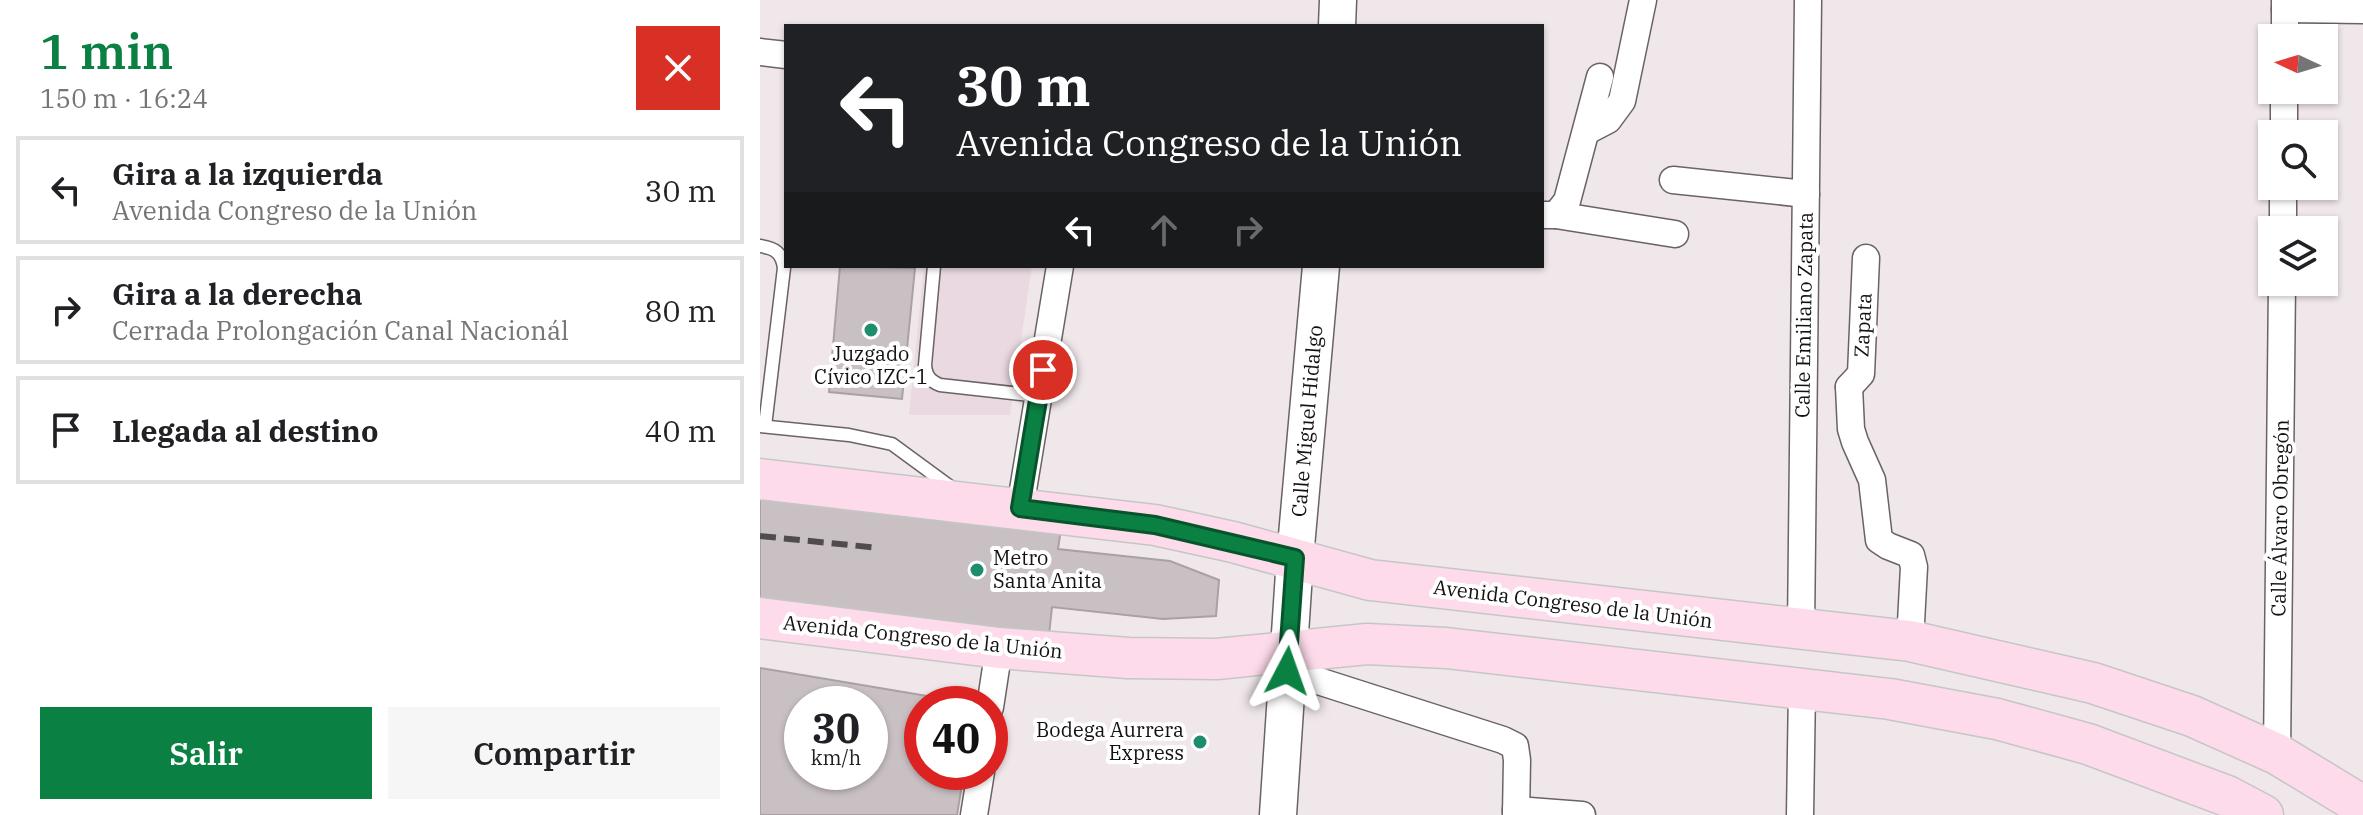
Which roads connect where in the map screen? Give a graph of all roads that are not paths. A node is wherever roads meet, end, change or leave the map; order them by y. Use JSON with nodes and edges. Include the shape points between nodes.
{"nodes":[{"id":1,"x":1338,"y":0,"type":"edge"},
{"id":2,"x":1643,"y":0,"type":"edge"},
{"id":3,"x":1808,"y":0,"type":"edge"},
{"id":4,"x":2285,"y":4,"type":"edge"},
{"id":5,"x":2363,"y":10,"type":"edge"},
{"id":6,"x":1337,"y":24,"type":"edge"},
{"id":7,"x":760,"y":52,"type":"edge"},
{"id":8,"x":784,"y":55,"type":"edge"},
{"id":9,"x":1600,"y":77,"type":"dead end"},
{"id":10,"x":1587,"y":131,"type":"junction"},
{"id":11,"x":1673,"y":180,"type":"dead end"},
{"id":12,"x":1806,"y":194,"type":"junction"},
{"id":13,"x":1549,"y":215,"type":"edge"},
{"id":14,"x":1675,"y":234,"type":"dead end"},
{"id":15,"x":760,"y":246,"type":"edge"},
{"id":16,"x":1866,"y":258,"type":"dead end"},
{"id":17,"x":934,"y":268,"type":"edge"},
{"id":18,"x":1060,"y":268,"type":"edge"},
{"id":19,"x":1321,"y":268,"type":"edge"},
{"id":20,"x":2282,"y":296,"type":"edge"},
{"id":21,"x":1804,"y":383,"type":"junction"},
{"id":22,"x":1849,"y":387,"type":"junction"},
{"id":23,"x":1039,"y":396,"type":"junction"},
{"id":24,"x":762,"y":426,"type":"edge"},
{"id":25,"x":760,"y":479,"type":"edge"},
{"id":26,"x":971,"y":502,"type":"junction"},
{"id":27,"x":1020,"y":508,"type":"junction"},
{"id":28,"x":1295,"y":558,"type":"junction"},
{"id":29,"x":760,"y":618,"type":"edge"},
{"id":30,"x":1801,"y":630,"type":"junction"},
{"id":31,"x":1910,"y":641,"type":"junction"},
{"id":32,"x":999,"y":648,"type":"junction"},
{"id":33,"x":1288,"y":661,"type":"junction"},
{"id":34,"x":993,"y":686,"type":"edge"},
{"id":35,"x":1802,"y":689,"type":"junction"},
{"id":36,"x":2277,"y":754,"type":"junction"},
{"id":37,"x":978,"y":790,"type":"edge"},
{"id":38,"x":2363,"y":806,"type":"edge"},
{"id":39,"x":1516,"y":812,"type":"edge"},
{"id":40,"x":974,"y":815,"type":"edge"},
{"id":41,"x":1278,"y":815,"type":"edge"},
{"id":42,"x":1582,"y":815,"type":"edge"},
{"id":43,"x":1800,"y":815,"type":"edge"},
{"id":44,"x":2263,"y":815,"type":"edge"}],
"edges":[{"from":1,"to":6,"type":"street"},
{"from":2,"to":10,"type":"street","via":[[1622,101],[1608,120]]},
{"from":3,"to":12,"type":"street","name":"Calle Emiliano Zapata"},
{"from":4,"to":5,"type":"street"},
{"from":7,"to":8,"type":"street"},
{"from":9,"to":10,"type":"street"},
{"from":10,"to":13,"type":"street","via":[[1567,201]]},
{"from":11,"to":12,"type":"street"},
{"from":12,"to":21,"type":"street","name":"Calle Emiliano Zapata"},
{"from":13,"to":14,"type":"street"},
{"from":15,"to":24,"type":"lane","via":[[777,251],[784,268]]},
{"from":16,"to":22,"type":"street","name":"Zapata","via":[[1861,374]]},
{"from":17,"to":23,"type":"lane","via":[[926,374],[940,385]]},
{"from":18,"to":23,"type":"street"},
{"from":19,"to":28,"type":"street","name":"Calle Miguel Hidalgo"},
{"from":20,"to":36,"type":"street","name":"Calle Álvaro Obregón"},
{"from":21,"to":22,"type":"street"},
{"from":21,"to":30,"type":"street","name":"Calle Emiliano Zapata"},
{"from":22,"to":31,"type":"street","via":[[1851,429],[1872,480],[1879,540],[1911,555],[1914,567]]},
{"from":23,"to":27,"type":"street"},
{"from":24,"to":26,"type":"lane","via":[[892,444]]},
{"from":25,"to":26,"type":"main road","name":"Avenida Congreso de la Unión"},
{"from":26,"to":27,"type":"main road","name":"Avenida Congreso de la Unión"},
{"from":27,"to":28,"type":"main road","name":"Avenida Congreso de la Unión","via":[[1155,525]]},
{"from":28,"to":30,"type":"main road","name":"Avenida Congreso de la Unión","via":[[1370,580]]},
{"from":28,"to":33,"type":"street","name":"Calle Miguel Hidalgo"},
{"from":29,"to":32,"type":"main road","name":"Avenida Congreso de la Unión"},
{"from":30,"to":31,"type":"main road","name":"Avenida Congreso de la Unión"},
{"from":31,"to":36,"type":"main road","name":"Avenida Congreso de la Unión","via":[[2093,683],[2192,716]]},
{"from":32,"to":33,"type":"main road","name":"Avenida Congreso de la Unión"},
{"from":32,"to":34,"type":"street"},
{"from":33,"to":35,"type":"main road","name":"Avenida Congreso de la Unión","via":[[1333,645],[1446,648]]},
{"from":33,"to":39,"type":"street","via":[[1515,746]]},
{"from":33,"to":41,"type":"street","name":"Calle Miguel Hidalgo"},
{"from":35,"to":43,"type":"street"},
{"from":35,"to":44,"type":"main road","name":"Avenida Congreso de la Unión","via":[[1997,719],[2088,744]]},
{"from":36,"to":38,"type":"main road","name":"Avenida Congreso de la Unión"},
{"from":37,"to":40,"type":"street"},
{"from":39,"to":42,"type":"street"}]}
